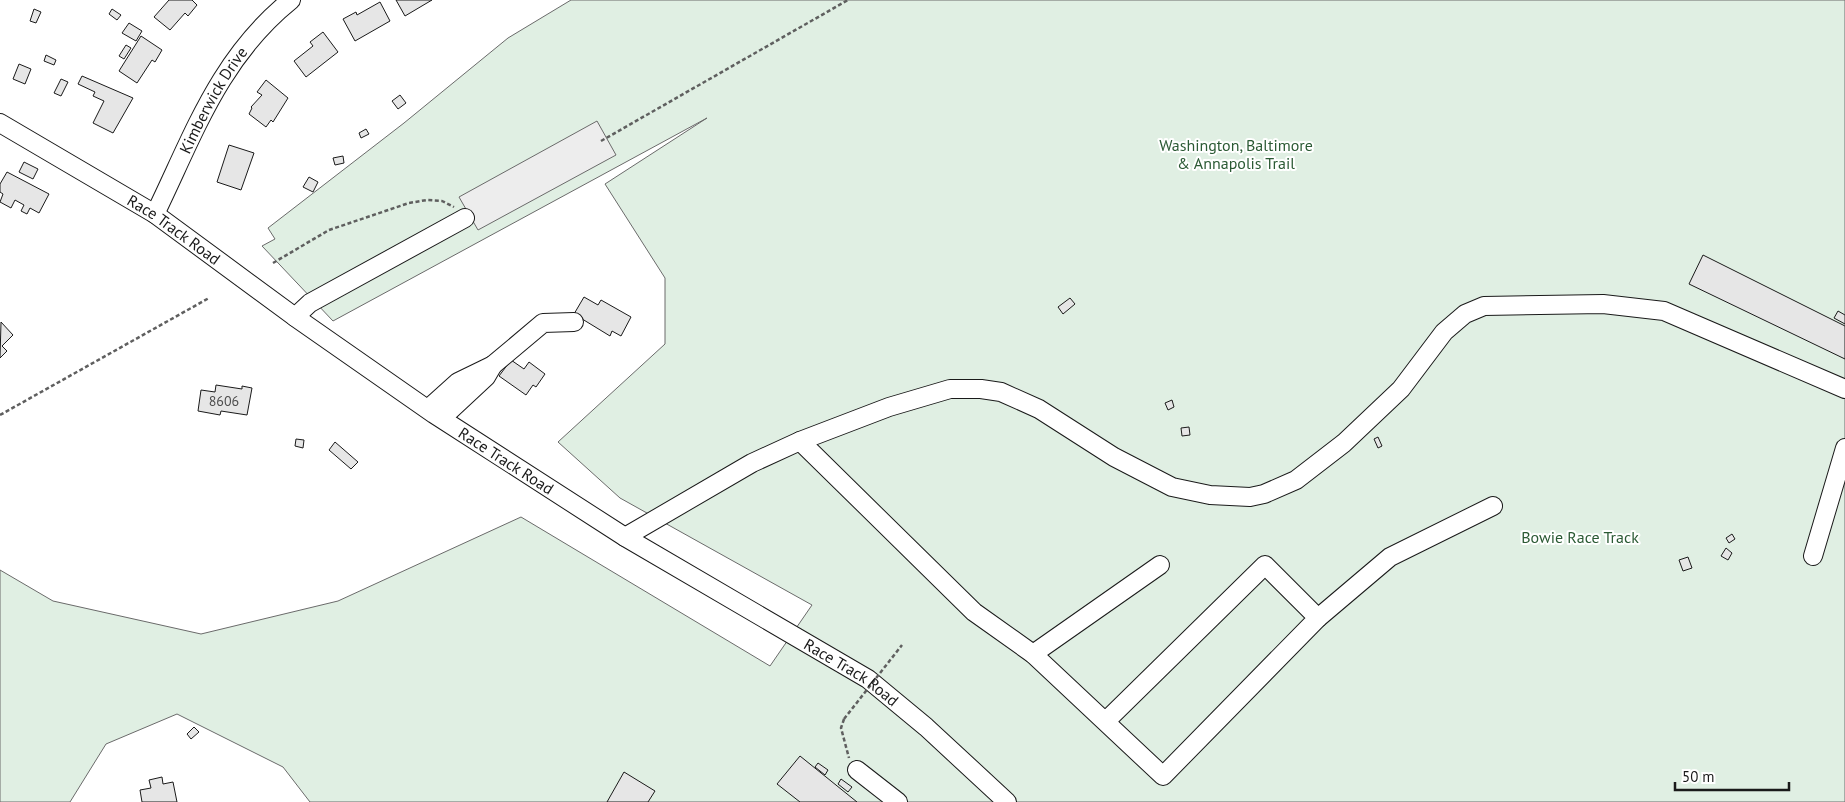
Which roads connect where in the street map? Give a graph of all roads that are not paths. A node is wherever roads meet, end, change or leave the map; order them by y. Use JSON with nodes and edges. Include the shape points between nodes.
{"nodes":[{"id":1,"x":291,"y":0,"type":"edge"},
{"id":2,"x":0,"y":123,"type":"edge"},
{"id":3,"x":155,"y":214,"type":"junction"},
{"id":4,"x":465,"y":218,"type":"road end"},
{"id":5,"x":295,"y":318,"type":"junction"},
{"id":6,"x":574,"y":322,"type":"dead end"},
{"id":7,"x":1845,"y":389,"type":"edge"},
{"id":8,"x":435,"y":414,"type":"junction"},
{"id":9,"x":800,"y":441,"type":"junction"},
{"id":10,"x":1845,"y":448,"type":"edge"},
{"id":11,"x":1841,"y":477,"type":"edge"},
{"id":12,"x":1493,"y":506,"type":"dead end"},
{"id":13,"x":625,"y":537,"type":"junction"},
{"id":14,"x":1813,"y":556,"type":"dead end"},
{"id":15,"x":1160,"y":565,"type":"dead end"},
{"id":16,"x":1318,"y":618,"type":"junction"},
{"id":17,"x":1034,"y":654,"type":"junction"},
{"id":18,"x":1106,"y":721,"type":"junction"},
{"id":19,"x":857,"y":770,"type":"road end"},
{"id":20,"x":898,"y":802,"type":"edge"},
{"id":21,"x":1007,"y":802,"type":"edge"}],
"edges":[{"from":1,"to":3,"type":"street","name":"Kimberwick Drive","via":[[256,32],[218,83]]},
{"from":2,"to":3,"type":"street","name":"Race Track Road"},
{"from":3,"to":5,"type":"street","name":"Race Track Road"},
{"from":4,"to":5,"type":"street","via":[[318,298]]},
{"from":5,"to":8,"type":"street","name":"Race Track Road"},
{"from":6,"to":8,"type":"street","via":[[543,323],[493,365],[486,377]]},
{"from":7,"to":9,"type":"street","via":[[1664,311],[1604,304],[1484,306],[1465,314],[1444,332],[1401,389],[1326,458],[1296,480],[1250,497],[1210,495],[1172,487],[1114,457],[1039,409],[1002,392],[981,389],[950,389],[889,407]]},
{"from":8,"to":13,"type":"street","name":"Race Track Road"},
{"from":9,"to":13,"type":"street","via":[[752,463]]},
{"from":9,"to":17,"type":"street","via":[[974,612]]},
{"from":10,"to":11,"type":"street"},
{"from":11,"to":14,"type":"street"},
{"from":12,"to":16,"type":"street","via":[[1390,557]]},
{"from":13,"to":21,"type":"street","name":"Race Track Road","via":[[868,679]]},
{"from":15,"to":17,"type":"street"},
{"from":16,"to":18,"type":"street","via":[[1265,565]]},
{"from":16,"to":18,"type":"street","via":[[1163,776]]},
{"from":17,"to":18,"type":"street"},
{"from":19,"to":20,"type":"street"}]}
